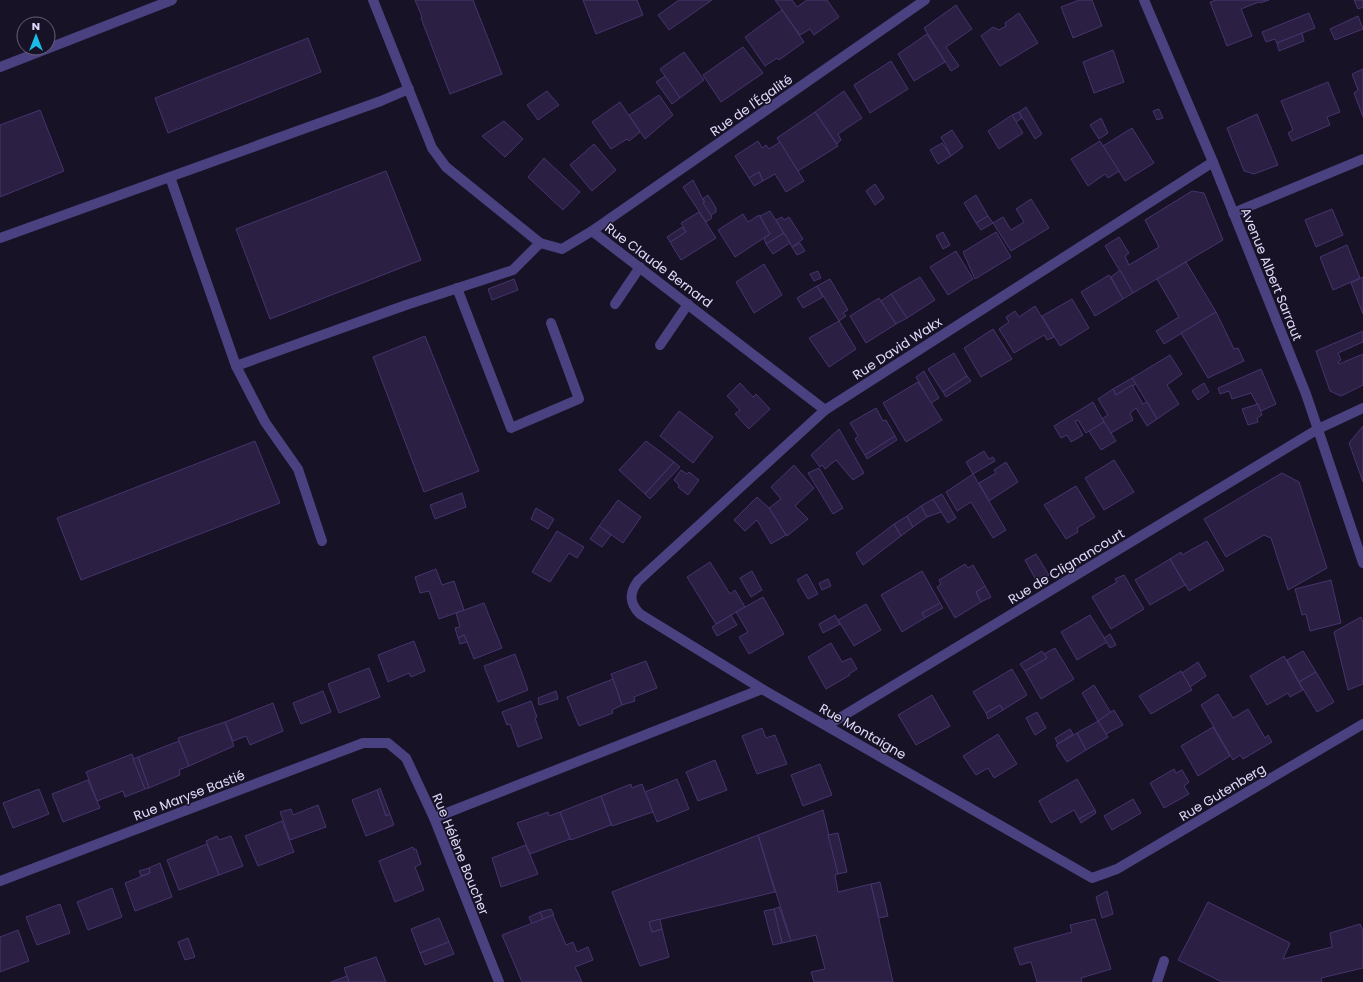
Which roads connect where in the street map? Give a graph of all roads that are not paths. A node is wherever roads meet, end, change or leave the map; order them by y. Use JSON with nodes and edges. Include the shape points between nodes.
{"nodes":[{"id":1,"x":172,"y":0,"type":"edge"},
{"id":2,"x":373,"y":0,"type":"edge"},
{"id":3,"x":925,"y":0,"type":"edge"},
{"id":4,"x":1144,"y":0,"type":"edge"},
{"id":5,"x":0,"y":67,"type":"edge"},
{"id":6,"x":409,"y":89,"type":"junction"},
{"id":7,"x":1363,"y":159,"type":"edge"},
{"id":8,"x":1213,"y":162,"type":"junction"},
{"id":9,"x":170,"y":177,"type":"junction"},
{"id":10,"x":1233,"y":213,"type":"junction"},
{"id":11,"x":592,"y":231,"type":"junction"},
{"id":12,"x":0,"y":238,"type":"edge"},
{"id":13,"x":540,"y":243,"type":"junction"},
{"id":14,"x":640,"y":268,"type":"junction"},
{"id":15,"x":457,"y":288,"type":"junction"},
{"id":16,"x":614,"y":304,"type":"dead end"},
{"id":17,"x":688,"y":304,"type":"junction"},
{"id":18,"x":550,"y":323,"type":"dead end"},
{"id":19,"x":660,"y":345,"type":"dead end"},
{"id":20,"x":236,"y":366,"type":"junction"},
{"id":21,"x":1363,"y":408,"type":"edge"},
{"id":22,"x":825,"y":410,"type":"junction"},
{"id":23,"x":1318,"y":429,"type":"junction"},
{"id":24,"x":322,"y":541,"type":"dead end"},
{"id":25,"x":1363,"y":563,"type":"edge"},
{"id":26,"x":630,"y":598,"type":"joint"},
{"id":27,"x":762,"y":689,"type":"junction"},
{"id":28,"x":1363,"y":724,"type":"edge"},
{"id":29,"x":828,"y":725,"type":"junction"},
{"id":30,"x":388,"y":743,"type":"joint"},
{"id":31,"x":434,"y":818,"type":"junction"},
{"id":32,"x":1092,"y":878,"type":"joint"},
{"id":33,"x":0,"y":881,"type":"edge"},
{"id":34,"x":1164,"y":961,"type":"dead end"},
{"id":35,"x":499,"y":982,"type":"edge"},
{"id":36,"x":1157,"y":982,"type":"edge"}],
"edges":[{"from":1,"to":5,"type":"street"},
{"from":2,"to":6,"type":"street","name":"Rue Claude Bernard"},
{"from":3,"to":11,"type":"street","name":"Rue de l'Égalité"},
{"from":4,"to":8,"type":"street","name":"Avenue Albert Sarraut"},
{"from":6,"to":9,"type":"street"},
{"from":6,"to":13,"type":"street","name":"Rue Claude Bernard","via":[[432,148],[446,167]]},
{"from":7,"to":10,"type":"street"},
{"from":8,"to":10,"type":"street","name":"Avenue Albert Sarraut"},
{"from":8,"to":22,"type":"street","name":"Rue David Wakx"},
{"from":9,"to":12,"type":"street"},
{"from":9,"to":20,"type":"street"},
{"from":10,"to":23,"type":"street","name":"Avenue Albert Sarraut"},
{"from":11,"to":13,"type":"street","name":"Rue Claude Bernard","via":[[562,249]]},
{"from":11,"to":14,"type":"street","name":"Rue Claude Bernard"},
{"from":13,"to":15,"type":"street","via":[[513,270]]},
{"from":14,"to":16,"type":"street"},
{"from":14,"to":17,"type":"street","name":"Rue Claude Bernard"},
{"from":15,"to":18,"type":"street","via":[[511,428],[579,398]]},
{"from":15,"to":20,"type":"street"},
{"from":17,"to":19,"type":"street"},
{"from":17,"to":22,"type":"street","name":"Rue Claude Bernard"},
{"from":20,"to":24,"type":"street","via":[[265,422],[298,469]]},
{"from":21,"to":23,"type":"street","name":"Rue de Clignancourt"},
{"from":22,"to":26,"type":"street","name":"Rue David Wakx","via":[[638,581],[632,589]]},
{"from":23,"to":25,"type":"street","name":"Avenue Albert Sarraut"},
{"from":23,"to":29,"type":"street","name":"Rue de Clignancourt"},
{"from":26,"to":27,"type":"street","name":"Rue Montaigne","via":[[640,614]]},
{"from":27,"to":29,"type":"street","name":"Rue Montaigne"},
{"from":27,"to":31,"type":"street"},
{"from":28,"to":32,"type":"street","name":"Rue Gutenberg","via":[[1117,869]]},
{"from":29,"to":32,"type":"street","name":"Rue Montaigne"},
{"from":30,"to":31,"type":"street","name":"Rue Hélène Boucher","via":[[406,758]]},
{"from":30,"to":33,"type":"street","name":"Rue Maryse Bastié","via":[[363,743]]},
{"from":31,"to":35,"type":"street","name":"Rue Hélène Boucher"},
{"from":34,"to":36,"type":"street"}]}
